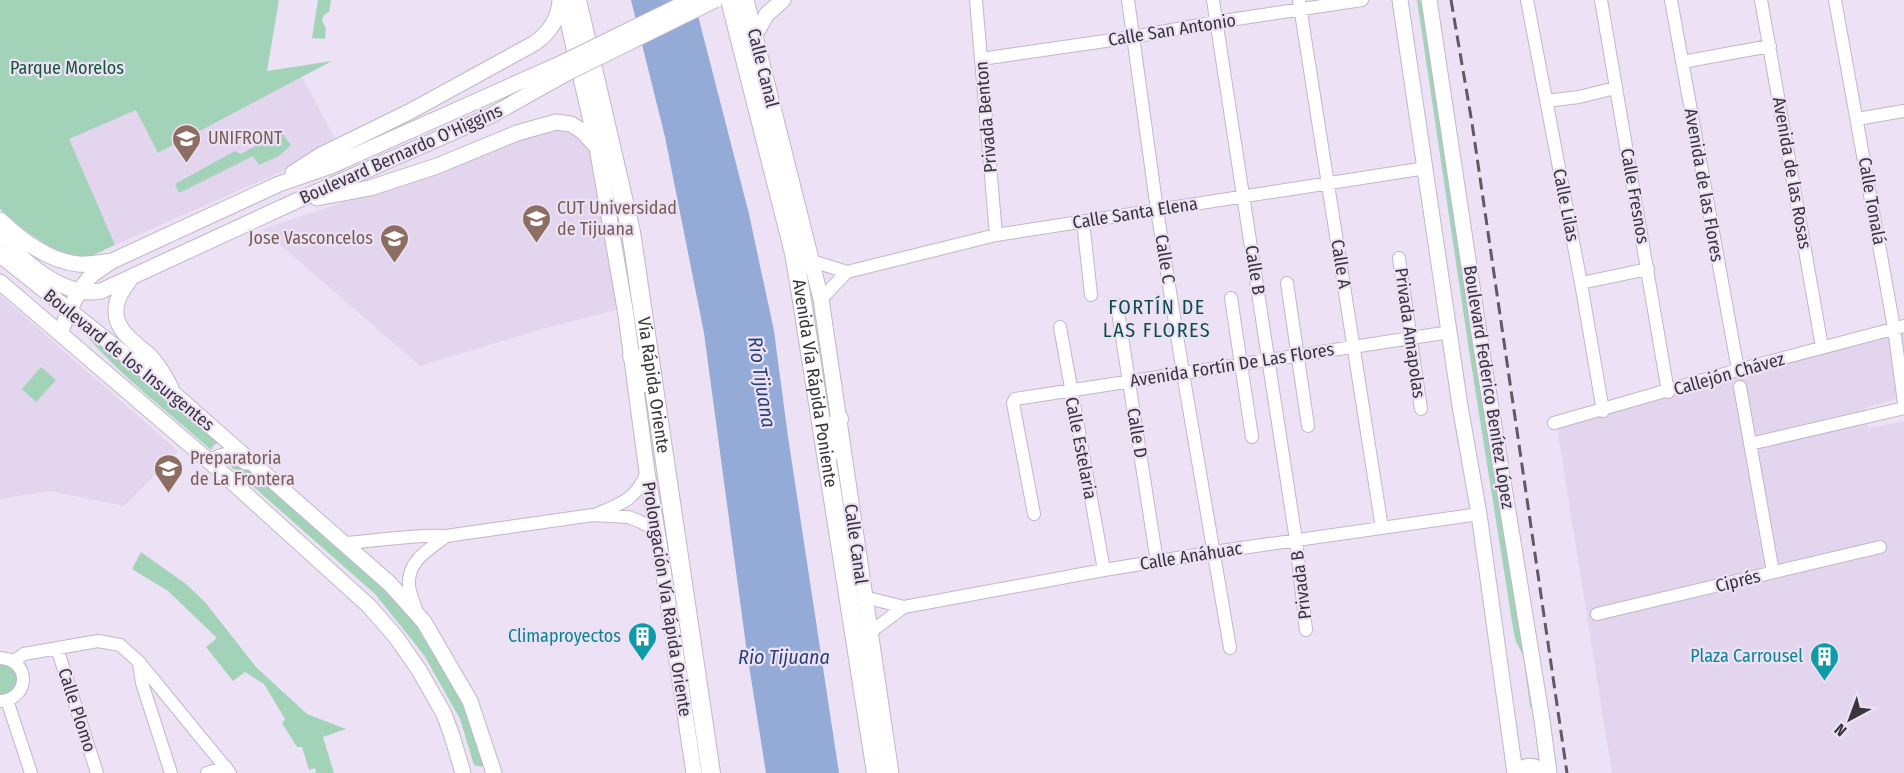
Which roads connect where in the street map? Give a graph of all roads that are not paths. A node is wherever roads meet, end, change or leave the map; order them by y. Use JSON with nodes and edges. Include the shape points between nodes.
{"nodes":[{"id":1,"x":562,"y":0,"type":"edge"},
{"id":2,"x":577,"y":0,"type":"edge"},
{"id":3,"x":691,"y":0,"type":"edge"},
{"id":4,"x":715,"y":0,"type":"edge"},
{"id":5,"x":730,"y":0,"type":"edge"},
{"id":6,"x":746,"y":0,"type":"edge"},
{"id":7,"x":783,"y":0,"type":"edge"},
{"id":8,"x":976,"y":0,"type":"edge"},
{"id":9,"x":1128,"y":0,"type":"edge"},
{"id":10,"x":1212,"y":0,"type":"edge"},
{"id":11,"x":1362,"y":0,"type":"edge"},
{"id":12,"x":1400,"y":0,"type":"edge"},
{"id":13,"x":1429,"y":0,"type":"edge"},
{"id":14,"x":1527,"y":0,"type":"edge"},
{"id":15,"x":1601,"y":0,"type":"edge"},
{"id":16,"x":1671,"y":0,"type":"edge"},
{"id":17,"x":1761,"y":0,"type":"edge"},
{"id":18,"x":1835,"y":0,"type":"edge"},
{"id":19,"x":1300,"y":4,"type":"edge"},
{"id":20,"x":1215,"y":22,"type":"junction"},
{"id":21,"x":755,"y":35,"type":"junction"},
{"id":22,"x":1132,"y":37,"type":"junction"},
{"id":23,"x":1770,"y":46,"type":"junction"},
{"id":24,"x":981,"y":59,"type":"junction"},
{"id":25,"x":1682,"y":62,"type":"junction"},
{"id":26,"x":565,"y":68,"type":"junction"},
{"id":27,"x":1616,"y":88,"type":"junction"},
{"id":28,"x":1546,"y":101,"type":"junction"},
{"id":29,"x":1904,"y":111,"type":"edge"},
{"id":30,"x":1857,"y":119,"type":"junction"},
{"id":31,"x":597,"y":147,"type":"junction"},
{"id":32,"x":1426,"y":168,"type":"junction"},
{"id":33,"x":1328,"y":183,"type":"junction"},
{"id":34,"x":279,"y":184,"type":"junction"},
{"id":35,"x":1244,"y":196,"type":"junction"},
{"id":36,"x":296,"y":201,"type":"junction"},
{"id":37,"x":1157,"y":210,"type":"junction"},
{"id":38,"x":0,"y":220,"type":"edge"},
{"id":39,"x":1083,"y":221,"type":"junction"},
{"id":40,"x":996,"y":235,"type":"junction"},
{"id":41,"x":0,"y":236,"type":"edge"},
{"id":42,"x":0,"y":255,"type":"edge"},
{"id":43,"x":1399,"y":258,"type":"dead end"},
{"id":44,"x":112,"y":261,"type":"junction"},
{"id":45,"x":812,"y":261,"type":"junction"},
{"id":46,"x":1648,"y":270,"type":"junction"},
{"id":47,"x":847,"y":272,"type":"junction"},
{"id":48,"x":131,"y":278,"type":"junction"},
{"id":49,"x":0,"y":282,"type":"edge"},
{"id":50,"x":1287,"y":283,"type":"dead end"},
{"id":51,"x":1581,"y":283,"type":"junction"},
{"id":52,"x":80,"y":292,"type":"junction"},
{"id":53,"x":1091,"y":296,"type":"dead end"},
{"id":54,"x":1231,"y":298,"type":"dead end"},
{"id":55,"x":820,"y":299,"type":"junction"},
{"id":56,"x":1118,"y":305,"type":"dead end"},
{"id":57,"x":69,"y":311,"type":"junction"},
{"id":58,"x":1060,"y":327,"type":"dead end"},
{"id":59,"x":1899,"y":327,"type":"edge"},
{"id":60,"x":1450,"y":332,"type":"junction"},
{"id":61,"x":60,"y":333,"type":"junction"},
{"id":62,"x":1410,"y":338,"type":"junction"},
{"id":63,"x":1354,"y":347,"type":"junction"},
{"id":64,"x":1822,"y":347,"type":"junction"},
{"id":65,"x":632,"y":356,"type":"junction"},
{"id":66,"x":1298,"y":356,"type":"junction"},
{"id":67,"x":1268,"y":360,"type":"junction"},
{"id":68,"x":1240,"y":364,"type":"junction"},
{"id":69,"x":1738,"y":370,"type":"junction"},
{"id":70,"x":1183,"y":373,"type":"junction"},
{"id":71,"x":1129,"y":381,"type":"junction"},
{"id":72,"x":1740,"y":387,"type":"dead end"},
{"id":73,"x":1071,"y":389,"type":"junction"},
{"id":74,"x":1668,"y":392,"type":"junction"},
{"id":75,"x":173,"y":393,"type":"junction"},
{"id":76,"x":1904,"y":405,"type":"edge"},
{"id":77,"x":1421,"y":409,"type":"dead end"},
{"id":78,"x":1603,"y":411,"type":"junction"},
{"id":79,"x":839,"y":419,"type":"junction"},
{"id":80,"x":1554,"y":423,"type":"dead end"},
{"id":81,"x":1308,"y":426,"type":"dead end"},
{"id":82,"x":1251,"y":437,"type":"dead end"},
{"id":83,"x":1750,"y":444,"type":"junction"},
{"id":84,"x":210,"y":462,"type":"junction"},
{"id":85,"x":647,"y":472,"type":"junction"},
{"id":86,"x":273,"y":480,"type":"junction"},
{"id":87,"x":1034,"y":514,"type":"dead end"},
{"id":88,"x":1479,"y":514,"type":"junction"},
{"id":89,"x":594,"y":515,"type":"junction"},
{"id":90,"x":1382,"y":528,"type":"junction"},
{"id":91,"x":446,"y":536,"type":"junction"},
{"id":92,"x":658,"y":537,"type":"junction"},
{"id":93,"x":1296,"y":540,"type":"junction"},
{"id":94,"x":345,"y":543,"type":"junction"},
{"id":95,"x":1880,"y":548,"type":"dead end"},
{"id":96,"x":1214,"y":552,"type":"junction"},
{"id":97,"x":1157,"y":562,"type":"junction"},
{"id":98,"x":1104,"y":570,"type":"junction"},
{"id":99,"x":1773,"y":572,"type":"junction"},
{"id":100,"x":682,"y":577,"type":"junction"},
{"id":101,"x":864,"y":597,"type":"junction"},
{"id":102,"x":904,"y":608,"type":"junction"},
{"id":103,"x":417,"y":613,"type":"junction"},
{"id":104,"x":1597,"y":614,"type":"dead end"},
{"id":105,"x":850,"y":616,"type":"junction"},
{"id":106,"x":1306,"y":630,"type":"dead end"},
{"id":107,"x":869,"y":633,"type":"junction"},
{"id":108,"x":57,"y":648,"type":"junction"},
{"id":109,"x":1230,"y":648,"type":"dead end"},
{"id":110,"x":0,"y":658,"type":"edge"},
{"id":111,"x":14,"y":661,"type":"junction"},
{"id":112,"x":139,"y":662,"type":"junction"},
{"id":113,"x":4,"y":700,"type":"edge"},
{"id":114,"x":704,"y":727,"type":"junction"},
{"id":115,"x":228,"y":770,"type":"edge"},
{"id":116,"x":880,"y":771,"type":"edge"},
{"id":117,"x":31,"y":773,"type":"edge"},
{"id":118,"x":97,"y":773,"type":"edge"},
{"id":119,"x":171,"y":773,"type":"edge"},
{"id":120,"x":207,"y":773,"type":"edge"},
{"id":121,"x":463,"y":773,"type":"edge"},
{"id":122,"x":494,"y":773,"type":"edge"},
{"id":123,"x":694,"y":773,"type":"edge"},
{"id":124,"x":705,"y":773,"type":"edge"},
{"id":125,"x":711,"y":773,"type":"edge"},
{"id":126,"x":1516,"y":773,"type":"edge"},
{"id":127,"x":1547,"y":773,"type":"edge"}],
"edges":[{"from":1,"to":31,"type":"main road","name":"Prolongación Vía Rápida Oriente"},
{"from":1,"to":34,"type":"main road","via":[[551,29],[535,43],[321,155]]},
{"from":2,"to":100,"type":"highway","name":"Vía Rápida Oriente","via":[[631,232]]},
{"from":3,"to":26,"type":"main road","name":"Boulevard Bernardo O'Higgins","bridge":true},
{"from":4,"to":26,"type":"main road","name":"Boulevard Bernardo O'Higgins","bridge":true},
{"from":5,"to":105,"type":"highway","name":"Avenida Vía Rápida Poniente","via":[[794,254]]},
{"from":6,"to":21,"type":"main road","name":"Calle Canal"},
{"from":7,"to":21,"type":"main road","via":[[767,14]]},
{"from":8,"to":24,"type":"street","name":"Privada Benton"},
{"from":9,"to":22,"type":"street","name":"Calle C"},
{"from":10,"to":20,"type":"street","name":"Calle B"},
{"from":11,"to":19,"type":"street","name":"Calle San Antonio"},
{"from":12,"to":32,"type":"main road","name":"Boulevard Federico Benítez López"},
{"from":13,"to":127,"type":"main road","name":"Boulevard Federico Benítez López"},
{"from":14,"to":28,"type":"street","name":"Calle Lilas"},
{"from":15,"to":27,"type":"street","name":"Calle Fresnos"},
{"from":16,"to":25,"type":"street","name":"Avenida de las Flores"},
{"from":17,"to":23,"type":"street","name":"Avenida de las Rosas"},
{"from":18,"to":30,"type":"street","name":"Calle Tonalá"},
{"from":19,"to":20,"type":"street","name":"Calle San Antonio"},
{"from":19,"to":33,"type":"street","name":"Calle A"},
{"from":20,"to":22,"type":"street","name":"Calle San Antonio"},
{"from":20,"to":35,"type":"street","name":"Calle B"},
{"from":21,"to":45,"type":"main road","name":"Calle Canal"},
{"from":22,"to":24,"type":"street","name":"Calle San Antonio"},
{"from":22,"to":37,"type":"street","name":"Calle C"},
{"from":23,"to":25,"type":"street"},
{"from":23,"to":64,"type":"street","name":"Avenida de las Rosas"},
{"from":24,"to":40,"type":"street","name":"Privada Benton"},
{"from":25,"to":69,"type":"street","name":"Avenida de las Flores"},
{"from":26,"to":34,"type":"main road","name":"Boulevard Bernardo O'Higgins"},
{"from":26,"to":36,"type":"main road","name":"Boulevard Bernardo O'Higgins","via":[[490,116]]},
{"from":27,"to":28,"type":"street"},
{"from":27,"to":46,"type":"street","name":"Calle Fresnos"},
{"from":28,"to":51,"type":"street","name":"Calle Lilas"},
{"from":29,"to":30,"type":"street"},
{"from":30,"to":59,"type":"street","name":"Calle Tonalá"},
{"from":31,"to":36,"type":"main road","via":[[571,124],[556,122],[370,188]]},
{"from":31,"to":65,"type":"main road","name":"Prolongación Vía Rápida Oriente"},
{"from":32,"to":33,"type":"street","name":"Calle Santa Elena"},
{"from":32,"to":60,"type":"main road","name":"Boulevard Federico Benítez López"},
{"from":33,"to":35,"type":"street","name":"Calle Santa Elena"},
{"from":33,"to":63,"type":"street","name":"Calle A"},
{"from":34,"to":44,"type":"main road","name":"Boulevard Bernardo O'Higgins"},
{"from":35,"to":37,"type":"street","name":"Calle Santa Elena"},
{"from":35,"to":67,"type":"street","name":"Calle B"},
{"from":36,"to":48,"type":"main road","name":"Boulevard Bernardo O'Higgins"},
{"from":37,"to":39,"type":"street","name":"Calle Santa Elena"},
{"from":37,"to":70,"type":"street","name":"Calle C"},
{"from":38,"to":44,"type":"main road","via":[[38,249],[62,261]]},
{"from":39,"to":40,"type":"street","name":"Calle Santa Elena"},
{"from":39,"to":53,"type":"street"},
{"from":40,"to":47,"type":"street","name":"Calle Santa Elena"},
{"from":41,"to":52,"type":"main road","via":[[40,272]]},
{"from":42,"to":57,"type":"main road","name":"Boulevard de los Insurgentes"},
{"from":43,"to":62,"type":"street","name":"Privada Amapolas"},
{"from":44,"to":52,"type":"main road","name":"Boulevard Bernardo O'Higgins","via":[[93,275]]},
{"from":45,"to":47,"type":"street"},
{"from":45,"to":55,"type":"main road","name":"Calle Canal"},
{"from":46,"to":51,"type":"street"},
{"from":46,"to":74,"type":"street","name":"Calle Fresnos"},
{"from":47,"to":55,"type":"street"},
{"from":48,"to":52,"type":"main road","name":"Boulevard Bernardo O'Higgins","via":[[101,291]]},
{"from":48,"to":75,"type":"main road","via":[[120,292],[115,314],[127,336],[164,374]]},
{"from":49,"to":61,"type":"main road","name":"Boulevard de los Insurgentes"},
{"from":50,"to":66,"type":"street"},
{"from":51,"to":78,"type":"street","name":"Calle Lilas"},
{"from":52,"to":57,"type":"main road","name":"Boulevard Bernardo O'Higgins"},
{"from":54,"to":68,"type":"street"},
{"from":55,"to":79,"type":"main road","name":"Calle Canal"},
{"from":56,"to":71,"type":"street","name":"Calle D"},
{"from":57,"to":61,"type":"main road","name":"Boulevard Bernardo O'Higgins"},
{"from":57,"to":75,"type":"main road","name":"Boulevard de los Insurgentes"},
{"from":58,"to":73,"type":"street","name":"Calle Estelaria"},
{"from":59,"to":64,"type":"street","name":"Callejón Chávez"},
{"from":59,"to":76,"type":"street","name":"Calle Tonalá"},
{"from":60,"to":62,"type":"street","name":"Avenida Fortín De Las Flores"},
{"from":60,"to":88,"type":"main road","name":"Boulevard Federico Benítez López"},
{"from":61,"to":84,"type":"main road","name":"Boulevard de los Insurgentes"},
{"from":62,"to":63,"type":"street","name":"Avenida Fortín De Las Flores"},
{"from":62,"to":77,"type":"street","name":"Privada Amapolas"},
{"from":63,"to":66,"type":"street","name":"Avenida Fortín De Las Flores"},
{"from":63,"to":90,"type":"street","name":"Calle A"},
{"from":64,"to":69,"type":"street","name":"Callejón Chávez"},
{"from":65,"to":85,"type":"main road","name":"Prolongación Vía Rápida Oriente"},
{"from":65,"to":100,"type":"highway","via":[[642,371],[670,557]]},
{"from":66,"to":67,"type":"street","name":"Avenida Fortín De Las Flores"},
{"from":66,"to":81,"type":"street"},
{"from":67,"to":68,"type":"street","name":"Avenida Fortín De Las Flores"},
{"from":67,"to":93,"type":"street","name":"Calle B"},
{"from":68,"to":70,"type":"street","name":"Avenida Fortín De Las Flores"},
{"from":68,"to":82,"type":"street"},
{"from":69,"to":74,"type":"street","name":"Callejón Chávez"},
{"from":70,"to":71,"type":"street","name":"Avenida Fortín De Las Flores"},
{"from":70,"to":96,"type":"street","name":"Calle C"},
{"from":71,"to":73,"type":"street","name":"Avenida Fortín De Las Flores"},
{"from":71,"to":97,"type":"street","name":"Calle D"},
{"from":72,"to":83,"type":"street"},
{"from":73,"to":87,"type":"street","name":"Avenida Fortín De Las Flores","via":[[1014,399]]},
{"from":73,"to":98,"type":"street","name":"Calle Estelaria"},
{"from":74,"to":78,"type":"street","name":"Callejón Chávez"},
{"from":75,"to":86,"type":"main road","name":"Boulevard de los Insurgentes"},
{"from":76,"to":83,"type":"street"},
{"from":78,"to":80,"type":"street","name":"Callejón Chávez"},
{"from":79,"to":101,"type":"main road","name":"Calle Canal"},
{"from":79,"to":105,"type":"highway","via":[[834,437],[852,587]]},
{"from":83,"to":99,"type":"street"},
{"from":84,"to":86,"type":"main road","via":[[227,454],[238,456]]},
{"from":84,"to":121,"type":"main road","name":"Boulevard de los Insurgentes","via":[[369,606],[396,637],[444,714]]},
{"from":85,"to":89,"type":"street","via":[[633,495]]},
{"from":85,"to":92,"type":"main road","name":"Prolongación Vía Rápida Oriente"},
{"from":86,"to":94,"type":"main road","name":"Boulevard de los Insurgentes"},
{"from":88,"to":90,"type":"street","name":"Calle Anáhuac"},
{"from":88,"to":126,"type":"main road","name":"Boulevard Federico Benítez López"},
{"from":89,"to":91,"type":"street"},
{"from":89,"to":92,"type":"street","via":[[628,517],[652,528]]},
{"from":90,"to":93,"type":"street","name":"Calle Anáhuac"},
{"from":91,"to":94,"type":"street"},
{"from":91,"to":103,"type":"street","via":[[413,563],[409,586]]},
{"from":92,"to":123,"type":"main road","name":"Prolongación Vía Rápida Oriente"},
{"from":93,"to":96,"type":"street","name":"Calle Anáhuac"},
{"from":93,"to":106,"type":"street","name":"Privada B"},
{"from":94,"to":103,"type":"main road","name":"Boulevard de los Insurgentes"},
{"from":95,"to":99,"type":"street","name":"Ciprés"},
{"from":96,"to":97,"type":"street","name":"Calle Anáhuac"},
{"from":96,"to":109,"type":"street","name":"Calle C"},
{"from":97,"to":98,"type":"street","name":"Calle Anáhuac"},
{"from":98,"to":102,"type":"street","name":"Calle Anáhuac"},
{"from":99,"to":104,"type":"street","name":"Ciprés"},
{"from":100,"to":114,"type":"highway","name":"Vía Rápida Oriente"},
{"from":101,"to":102,"type":"street","name":"Calle Anáhuac"},
{"from":101,"to":107,"type":"main road","name":"Calle Canal"},
{"from":102,"to":107,"type":"street","name":"Calle Anáhuac"},
{"from":103,"to":122,"type":"main road","name":"Boulevard de los Insurgentes","via":[[470,701]]},
{"from":105,"to":116,"type":"highway","name":"Avenida Vía Rápida Poniente"},
{"from":107,"to":116,"type":"main road","name":"Calle Canal"},
{"from":108,"to":111,"type":"street","via":[[24,654]]},
{"from":108,"to":112,"type":"street","via":[[99,641],[113,643]]},
{"from":108,"to":118,"type":"street","name":"Calle Plomo"},
{"from":110,"to":111,"type":"street"},
{"from":111,"to":113,"type":"street","via":[[22,672],[22,686],[14,697]]},
{"from":112,"to":115,"type":"street"},
{"from":112,"to":119,"type":"street"},
{"from":113,"to":117,"type":"street"},
{"from":114,"to":124,"type":"highway"},
{"from":114,"to":125,"type":"highway","name":"Vía Rápida Oriente"},
{"from":115,"to":120,"type":"street"},
{"from":126,"to":127,"type":"main road","via":[[1527,765]]}]}
